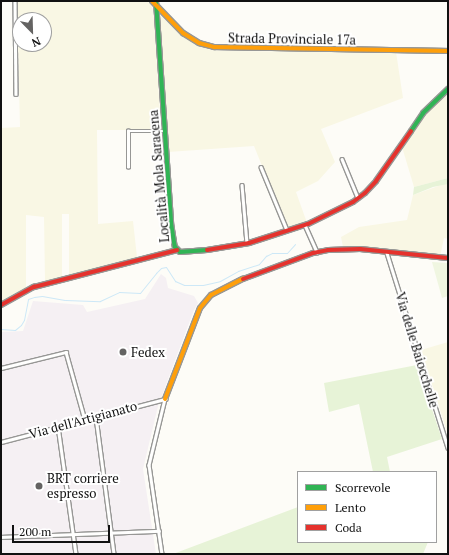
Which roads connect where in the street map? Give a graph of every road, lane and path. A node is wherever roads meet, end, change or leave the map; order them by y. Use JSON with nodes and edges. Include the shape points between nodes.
{"nodes":[{"id":1,"x":15,"y":1,"type":"edge"},
{"id":2,"x":152,"y":1,"type":"edge"},
{"id":3,"x":156,"y":3,"type":"edge"},
{"id":4,"x":448,"y":51,"type":"edge"},
{"id":5,"x":448,"y":89,"type":"edge"},
{"id":6,"x":16,"y":94,"type":"dead end"},
{"id":7,"x":165,"y":131,"type":"junction"},
{"id":8,"x":342,"y":159,"type":"dead end"},
{"id":9,"x":128,"y":167,"type":"dead end"},
{"id":10,"x":262,"y":168,"type":"dead end"},
{"id":11,"x":242,"y":185,"type":"dead end"},
{"id":12,"x":358,"y":198,"type":"junction"},
{"id":13,"x":305,"y":225,"type":"junction"},
{"id":14,"x":287,"y":230,"type":"junction"},
{"id":15,"x":247,"y":243,"type":"junction"},
{"id":16,"x":177,"y":250,"type":"junction"},
{"id":17,"x":316,"y":252,"type":"junction"},
{"id":18,"x":387,"y":253,"type":"junction"},
{"id":19,"x":448,"y":258,"type":"edge"},
{"id":20,"x":1,"y":305,"type":"edge"},
{"id":21,"x":1,"y":368,"type":"edge"},
{"id":22,"x":165,"y":398,"type":"junction"},
{"id":23,"x":96,"y":416,"type":"junction"},
{"id":24,"x":85,"y":420,"type":"junction"},
{"id":25,"x":58,"y":426,"type":"junction"},
{"id":26,"x":1,"y":442,"type":"edge"},
{"id":27,"x":448,"y":448,"type":"edge"},
{"id":28,"x":159,"y":531,"type":"junction"},
{"id":29,"x":112,"y":532,"type":"junction"},
{"id":30,"x":74,"y":534,"type":"junction"},
{"id":31,"x":1,"y":537,"type":"edge"},
{"id":32,"x":76,"y":554,"type":"edge"},
{"id":33,"x":114,"y":554,"type":"edge"},
{"id":34,"x":162,"y":554,"type":"edge"}],
"edges":[{"from":1,"to":6,"type":"street"},
{"from":2,"to":3,"type":"street","name":"Strada Provinciale 17a"},
{"from":3,"to":4,"type":"street","name":"Strada Provinciale 17a","via":[[182,33],[199,43],[214,47]]},
{"from":3,"to":7,"type":"street","name":"Località Mola Saracena"},
{"from":5,"to":12,"type":"street","name":"Località Mola Saracena","via":[[426,110],[380,177]]},
{"from":7,"to":9,"type":"street","via":[[128,131]]},
{"from":7,"to":16,"type":"street","name":"Località Mola Saracena","via":[[171,223]]},
{"from":8,"to":12,"type":"street"},
{"from":10,"to":14,"type":"street"},
{"from":11,"to":15,"type":"street"},
{"from":12,"to":13,"type":"street","name":"Località Mola Saracena"},
{"from":13,"to":14,"type":"street","name":"Località Mola Saracena"},
{"from":13,"to":17,"type":"street"},
{"from":14,"to":15,"type":"street","name":"Località Mola Saracena"},
{"from":15,"to":16,"type":"street","name":"Località Mola Saracena","via":[[194,252]]},
{"from":16,"to":20,"type":"street","via":[[34,287]]},
{"from":17,"to":18,"type":"street","via":[[350,249]]},
{"from":17,"to":22,"type":"street","via":[[247,276],[207,299],[194,320]]},
{"from":18,"to":19,"type":"street"},
{"from":18,"to":27,"type":"street","name":"Via delle Baiocchelle"},
{"from":21,"to":24,"type":"street","via":[[66,352]]},
{"from":22,"to":23,"type":"street","name":"Via dell'Artigianato"},
{"from":22,"to":28,"type":"street","via":[[149,465]]},
{"from":23,"to":24,"type":"street","name":"Via dell'Artigianato"},
{"from":23,"to":29,"type":"street"},
{"from":24,"to":25,"type":"street","name":"Via dell'Artigianato"},
{"from":25,"to":26,"type":"street","name":"Via dell'Artigianato"},
{"from":25,"to":30,"type":"street"},
{"from":28,"to":29,"type":"street"},
{"from":28,"to":34,"type":"street"},
{"from":29,"to":30,"type":"street"},
{"from":29,"to":33,"type":"street"},
{"from":30,"to":31,"type":"street"},
{"from":30,"to":32,"type":"street"}]}
